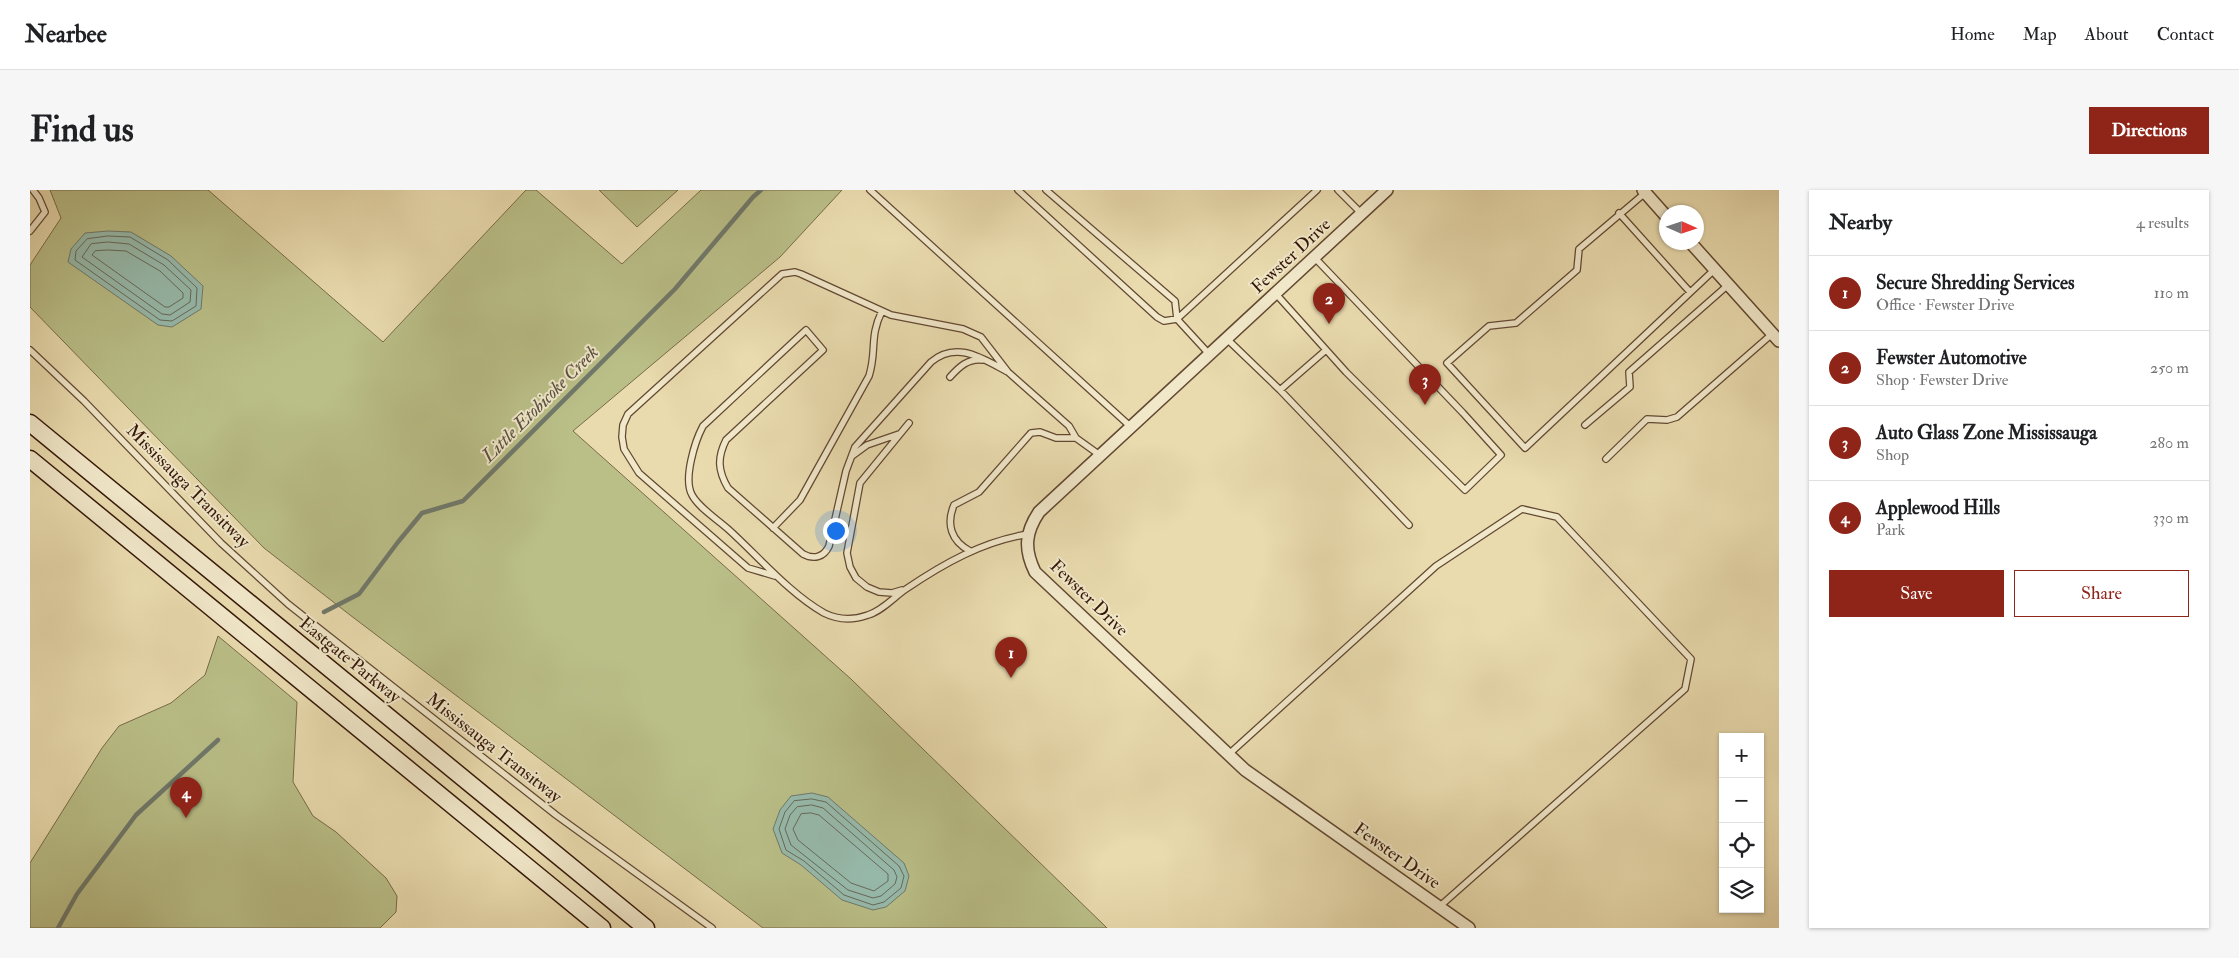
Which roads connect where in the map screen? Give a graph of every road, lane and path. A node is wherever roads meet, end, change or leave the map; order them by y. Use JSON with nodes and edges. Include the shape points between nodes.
{"nodes":[{"id":1,"x":33,"y":190,"type":"edge"},
{"id":2,"x":870,"y":190,"type":"edge"},
{"id":3,"x":1018,"y":190,"type":"edge"},
{"id":4,"x":1046,"y":190,"type":"edge"},
{"id":5,"x":1317,"y":190,"type":"edge"},
{"id":6,"x":1338,"y":190,"type":"edge"},
{"id":7,"x":1388,"y":190,"type":"edge"},
{"id":8,"x":1644,"y":191,"type":"edge"},
{"id":9,"x":1659,"y":208,"type":"edge"},
{"id":10,"x":1619,"y":213,"type":"junction"},
{"id":11,"x":1362,"y":214,"type":"junction"},
{"id":12,"x":30,"y":231,"type":"edge"},
{"id":13,"x":1697,"y":250,"type":"edge"},
{"id":14,"x":1314,"y":258,"type":"junction"},
{"id":15,"x":1714,"y":270,"type":"junction"},
{"id":16,"x":1728,"y":286,"type":"junction"},
{"id":17,"x":1690,"y":292,"type":"junction"},
{"id":18,"x":1276,"y":294,"type":"junction"},
{"id":19,"x":882,"y":311,"type":"junction"},
{"id":20,"x":1177,"y":319,"type":"junction"},
{"id":21,"x":1776,"y":338,"type":"edge"},
{"id":22,"x":1227,"y":339,"type":"junction"},
{"id":23,"x":30,"y":350,"type":"edge"},
{"id":24,"x":1326,"y":350,"type":"junction"},
{"id":25,"x":1210,"y":355,"type":"junction"},
{"id":26,"x":987,"y":361,"type":"junction"},
{"id":27,"x":1008,"y":372,"type":"junction"},
{"id":28,"x":950,"y":377,"type":"dead end"},
{"id":29,"x":1280,"y":390,"type":"junction"},
{"id":30,"x":30,"y":424,"type":"edge"},
{"id":31,"x":909,"y":424,"type":"dead end"},
{"id":32,"x":1585,"y":425,"type":"dead end"},
{"id":33,"x":1132,"y":428,"type":"junction"},
{"id":34,"x":899,"y":434,"type":"junction"},
{"id":35,"x":1076,"y":438,"type":"junction"},
{"id":36,"x":1101,"y":456,"type":"junction"},
{"id":37,"x":30,"y":458,"type":"edge"},
{"id":38,"x":849,"y":458,"type":"junction"},
{"id":39,"x":1606,"y":460,"type":"dead end"},
{"id":40,"x":1409,"y":525,"type":"dead end"},
{"id":41,"x":773,"y":528,"type":"junction"},
{"id":42,"x":1029,"y":534,"type":"junction"},
{"id":43,"x":970,"y":551,"type":"junction"},
{"id":44,"x":775,"y":576,"type":"junction"},
{"id":45,"x":905,"y":589,"type":"junction"},
{"id":46,"x":1228,"y":755,"type":"junction"},
{"id":47,"x":1439,"y":907,"type":"junction"},
{"id":48,"x":602,"y":928,"type":"edge"},
{"id":49,"x":646,"y":928,"type":"edge"},
{"id":50,"x":712,"y":928,"type":"edge"},
{"id":51,"x":1469,"y":928,"type":"edge"}],
"edges":[{"from":1,"to":12,"type":"lane","via":[[45,212]]},
{"from":2,"to":33,"type":"lane"},
{"from":3,"to":20,"type":"lane","via":[[1157,317],[1164,321]]},
{"from":4,"to":20,"type":"lane","via":[[1175,301]]},
{"from":5,"to":20,"type":"lane"},
{"from":6,"to":11,"type":"lane"},
{"from":7,"to":11,"type":"street","name":"Fewster Drive"},
{"from":8,"to":9,"type":"street"},
{"from":8,"to":10,"type":"lane"},
{"from":10,"to":17,"type":"lane"},
{"from":10,"to":17,"type":"lane","via":[[1579,249],[1577,270],[1516,323],[1489,326],[1447,363],[1525,448]]},
{"from":11,"to":14,"type":"street","name":"Fewster Drive"},
{"from":13,"to":15,"type":"street"},
{"from":14,"to":18,"type":"street","name":"Fewster Drive"},
{"from":14,"to":24,"type":"lane","via":[[1501,455],[1465,490]]},
{"from":15,"to":16,"type":"street"},
{"from":15,"to":17,"type":"lane"},
{"from":16,"to":21,"type":"street"},
{"from":16,"to":32,"type":"lane","via":[[1629,372],[1630,387]]},
{"from":18,"to":22,"type":"street","name":"Fewster Drive"},
{"from":18,"to":24,"type":"lane"},
{"from":19,"to":27,"type":"lane","via":[[972,332],[988,344]]},
{"from":19,"to":41,"type":"lane","via":[[875,324],[869,376],[800,500]]},
{"from":19,"to":44,"type":"lane","via":[[801,274],[782,274],[635,407],[626,420],[622,437],[624,449],[638,473],[748,568]]},
{"from":20,"to":25,"type":"lane"},
{"from":21,"to":39,"type":"lane","via":[[1677,417],[1647,419]]},
{"from":22,"to":25,"type":"street","name":"Fewster Drive"},
{"from":22,"to":29,"type":"lane"},
{"from":23,"to":50,"type":"lane","name":"Mississauga Transitway","via":[[222,543],[288,604],[556,815]]},
{"from":24,"to":29,"type":"lane"},
{"from":25,"to":33,"type":"street","name":"Fewster Drive"},
{"from":26,"to":27,"type":"lane"},
{"from":26,"to":28,"type":"lane","via":[[970,360]]},
{"from":26,"to":38,"type":"lane","via":[[974,354],[941,354],[855,447]]},
{"from":27,"to":35,"type":"lane","via":[[1069,426]]},
{"from":29,"to":40,"type":"lane"},
{"from":30,"to":49,"type":"main road","name":"Eastgate Parkway"},
{"from":31,"to":34,"type":"lane"},
{"from":33,"to":36,"type":"street","name":"Fewster Drive"},
{"from":34,"to":38,"type":"lane","via":[[867,445]]},
{"from":34,"to":45,"type":"lane","via":[[860,483],[847,553],[856,578],[867,587],[892,593]]},
{"from":35,"to":36,"type":"lane"},
{"from":35,"to":43,"type":"lane","via":[[1031,433],[978,492],[954,504],[949,523],[951,532]]},
{"from":36,"to":42,"type":"street","name":"Fewster Drive","via":[[1039,512]]},
{"from":37,"to":48,"type":"main road"},
{"from":38,"to":41,"type":"lane","via":[[829,546],[823,554],[813,557],[803,554]]},
{"from":41,"to":44,"type":"lane","via":[[728,488],[720,471],[720,451],[726,440],[823,350],[806,330],[703,426],[695,445],[689,479],[696,501],[759,556]]},
{"from":42,"to":43,"type":"lane"},
{"from":42,"to":46,"type":"street","name":"Fewster Drive","via":[[1029,559],[1035,572]]},
{"from":43,"to":45,"type":"lane"},
{"from":44,"to":45,"type":"lane","via":[[825,613],[840,618],[856,619],[871,614]]},
{"from":46,"to":47,"type":"street","name":"Fewster Drive"},
{"from":46,"to":47,"type":"lane","via":[[1436,566],[1522,509],[1556,517],[1690,659],[1685,689]]},
{"from":47,"to":51,"type":"street","name":"Fewster Drive"}]}
